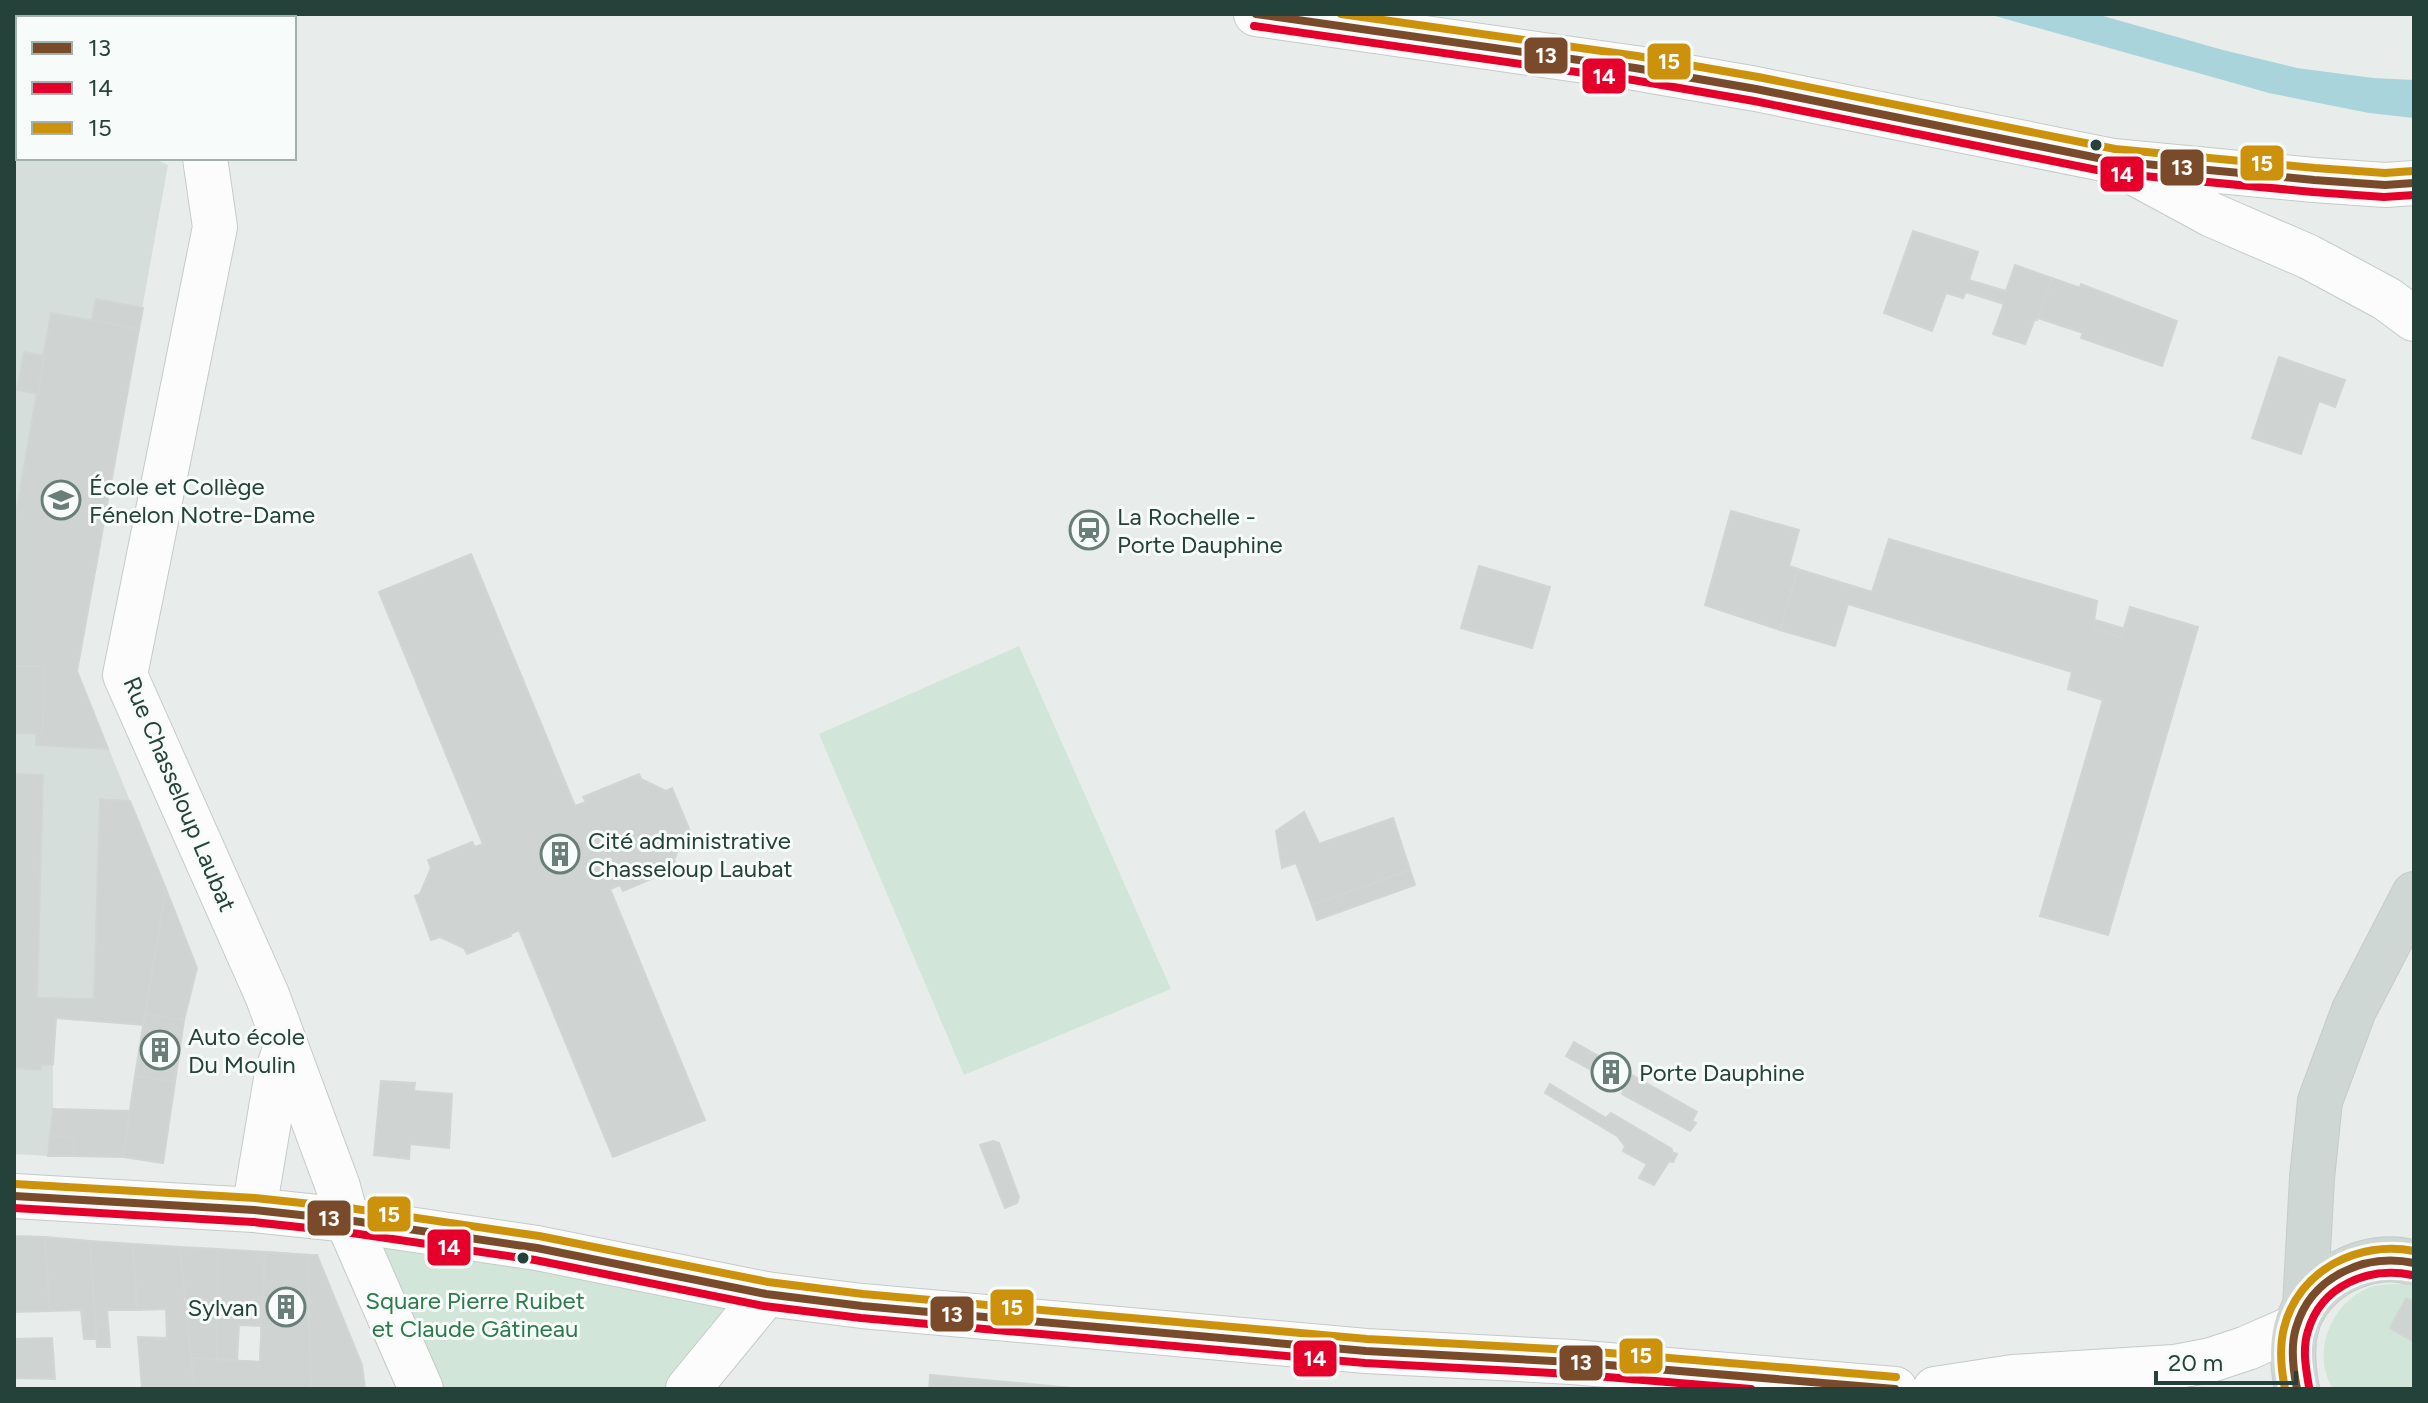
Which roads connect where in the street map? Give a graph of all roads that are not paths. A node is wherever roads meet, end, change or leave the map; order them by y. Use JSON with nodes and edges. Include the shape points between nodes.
{"nodes":[{"id":1,"x":1256,"y":14,"type":"edge"},
{"id":2,"x":205,"y":160,"type":"edge"},
{"id":3,"x":2113,"y":161,"type":"junction"},
{"id":4,"x":2414,"y":183,"type":"edge"},
{"id":5,"x":2414,"y":319,"type":"edge"},
{"id":6,"x":2414,"y":894,"type":"edge"},
{"id":7,"x":286,"y":1046,"type":"junction"},
{"id":8,"x":14,"y":1196,"type":"edge"},
{"id":9,"x":254,"y":1210,"type":"junction"},
{"id":10,"x":347,"y":1220,"type":"junction"},
{"id":11,"x":2414,"y":1263,"type":"edge"},
{"id":12,"x":766,"y":1294,"type":"junction"},
{"id":13,"x":2301,"y":1316,"type":"junction"},
{"id":14,"x":2124,"y":1380,"type":"edge"},
{"id":15,"x":421,"y":1389,"type":"edge"},
{"id":16,"x":688,"y":1389,"type":"edge"},
{"id":17,"x":1895,"y":1389,"type":"edge"},
{"id":18,"x":1935,"y":1389,"type":"edge"},
{"id":19,"x":2297,"y":1389,"type":"edge"}],
"edges":[{"from":1,"to":3,"type":"street","via":[[1756,89]]},
{"from":2,"to":7,"type":"street","name":"Rue Chasseloup Laubat","via":[[215,227],[125,675]]},
{"from":3,"to":4,"type":"street","via":[[2314,180]]},
{"from":3,"to":5,"type":"street","via":[[2212,215],[2309,257]]},
{"from":6,"to":13,"type":"main road","via":[[2354,1010],[2320,1101]]},
{"from":7,"to":9,"type":"street"},
{"from":7,"to":10,"type":"street","name":"Rue Chasseloup Laubat"},
{"from":8,"to":9,"type":"street"},
{"from":9,"to":10,"type":"street"},
{"from":10,"to":12,"type":"street","via":[[537,1248]]},
{"from":10,"to":15,"type":"street","name":"Rue Chasseloup Laubat"},
{"from":11,"to":13,"type":"main road","via":[[2371,1261],[2348,1268],[2325,1284]]},
{"from":12,"to":16,"type":"street"},
{"from":12,"to":17,"type":"street","via":[[1380,1352]]},
{"from":13,"to":14,"type":"street","via":[[2247,1348]]},
{"from":13,"to":19,"type":"main road","via":[[2292,1362]]},
{"from":14,"to":18,"type":"street","via":[[2013,1377]]}]}
